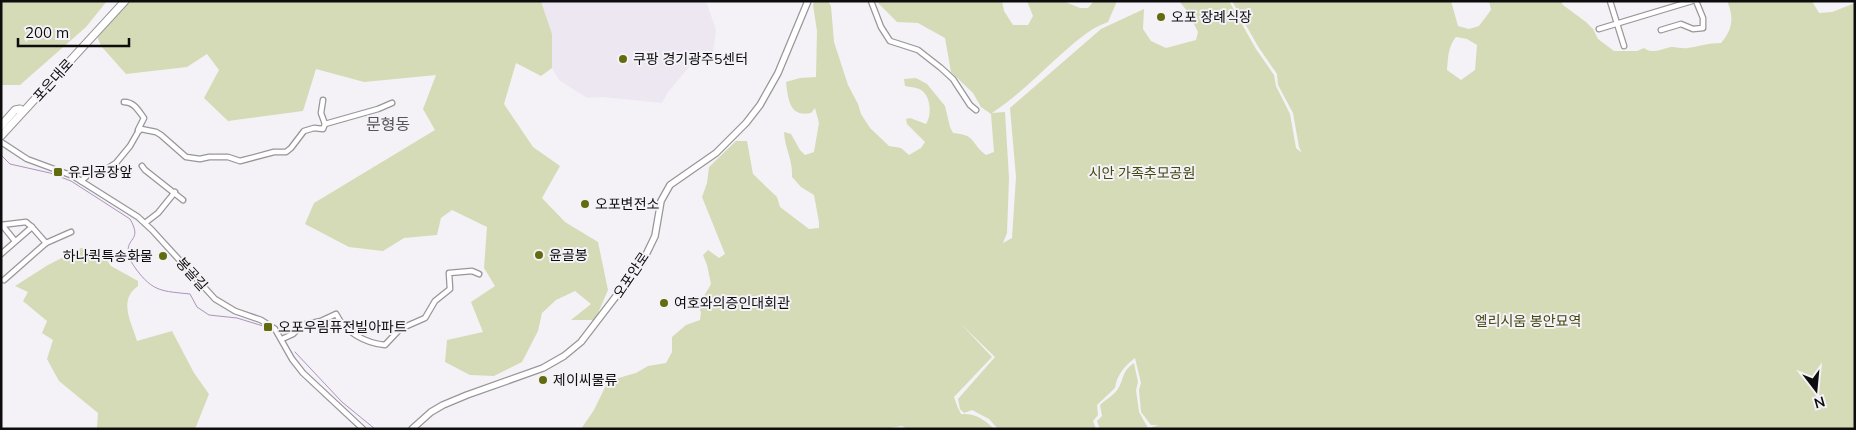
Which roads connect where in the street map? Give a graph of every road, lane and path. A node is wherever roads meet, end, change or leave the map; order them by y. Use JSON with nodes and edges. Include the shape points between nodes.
{"nodes":[{"id":1,"x":119,"y":1,"type":"edge"},
{"id":2,"x":125,"y":1,"type":"edge"},
{"id":3,"x":808,"y":1,"type":"edge"},
{"id":4,"x":871,"y":1,"type":"edge"},
{"id":5,"x":1610,"y":1,"type":"edge"},
{"id":6,"x":1692,"y":1,"type":"edge"},
{"id":7,"x":1696,"y":1,"type":"edge"},
{"id":8,"x":1617,"y":24,"type":"junction"},
{"id":9,"x":1599,"y":29,"type":"dead end"},
{"id":10,"x":1661,"y":30,"type":"dead end"},
{"id":11,"x":1624,"y":46,"type":"dead end"},
{"id":12,"x":323,"y":100,"type":"dead end"},
{"id":13,"x":124,"y":102,"type":"dead end"},
{"id":14,"x":392,"y":103,"type":"dead end"},
{"id":15,"x":22,"y":110,"type":"junction"},
{"id":16,"x":976,"y":110,"type":"dead end"},
{"id":17,"x":325,"y":124,"type":"junction"},
{"id":18,"x":1,"y":126,"type":"edge"},
{"id":19,"x":1,"y":130,"type":"edge"},
{"id":20,"x":138,"y":132,"type":"junction"},
{"id":21,"x":1,"y":136,"type":"edge"},
{"id":22,"x":1,"y":142,"type":"edge"},
{"id":23,"x":142,"y":166,"type":"dead end"},
{"id":24,"x":81,"y":180,"type":"junction"},
{"id":25,"x":175,"y":192,"type":"junction"},
{"id":26,"x":184,"y":200,"type":"dead end"},
{"id":27,"x":145,"y":223,"type":"junction"},
{"id":28,"x":2,"y":225,"type":"edge"},
{"id":29,"x":32,"y":227,"type":"junction"},
{"id":30,"x":71,"y":232,"type":"dead end"},
{"id":31,"x":15,"y":240,"type":"junction"},
{"id":32,"x":46,"y":244,"type":"junction"},
{"id":33,"x":1,"y":254,"type":"edge"},
{"id":34,"x":479,"y":274,"type":"dead end"},
{"id":35,"x":4,"y":280,"type":"dead end"},
{"id":36,"x":282,"y":339,"type":"junction"},
{"id":37,"x":363,"y":429,"type":"edge"},
{"id":38,"x":412,"y":429,"type":"edge"}],
"edges":[{"from":1,"to":15,"type":"highway","name":"포은대로"},
{"from":2,"to":15,"type":"highway","name":"포은대로"},
{"from":3,"to":38,"type":"street","name":"오포안로","via":[[763,101],[716,153],[670,185],[662,201],[655,236],[643,262],[581,342],[543,368],[443,405]]},
{"from":4,"to":16,"type":"street","via":[[890,41],[918,50],[953,78]]},
{"from":5,"to":8,"type":"street"},
{"from":6,"to":8,"type":"street"},
{"from":7,"to":10,"type":"street","via":[[1703,18],[1703,28],[1693,29],[1681,24]]},
{"from":8,"to":9,"type":"street"},
{"from":8,"to":11,"type":"street"},
{"from":12,"to":17,"type":"street","via":[[321,112]]},
{"from":13,"to":20,"type":"street","via":[[135,106],[144,118]]},
{"from":14,"to":17,"type":"street"},
{"from":15,"to":18,"type":"highway","via":[[15,110]]},
{"from":15,"to":19,"type":"highway"},
{"from":15,"to":21,"type":"highway","name":"포은대로"},
{"from":15,"to":22,"type":"highway","via":[[22,117]]},
{"from":17,"to":20,"type":"street","via":[[322,129],[304,131],[288,151],[240,161],[228,157],[200,160],[186,157],[156,132]]},
{"from":20,"to":24,"type":"street","via":[[116,163]]},
{"from":22,"to":24,"type":"street","name":"봉골길","via":[[27,159]]},
{"from":23,"to":25,"type":"street"},
{"from":24,"to":27,"type":"street","name":"봉골길"},
{"from":25,"to":26,"type":"street"},
{"from":25,"to":27,"type":"street"},
{"from":27,"to":36,"type":"street","name":"봉골길","via":[[215,299],[235,312],[270,325]]},
{"from":28,"to":29,"type":"street","via":[[22,221]]},
{"from":28,"to":31,"type":"street"},
{"from":29,"to":31,"type":"street"},
{"from":29,"to":32,"type":"street"},
{"from":30,"to":32,"type":"street"},
{"from":31,"to":33,"type":"street"},
{"from":32,"to":35,"type":"street"},
{"from":34,"to":36,"type":"street","via":[[472,271],[449,274],[450,289],[435,301],[425,318],[400,329],[385,345],[374,344],[351,332],[336,314],[302,325]]},
{"from":36,"to":37,"type":"street","name":"봉골길","via":[[303,373]]}]}
